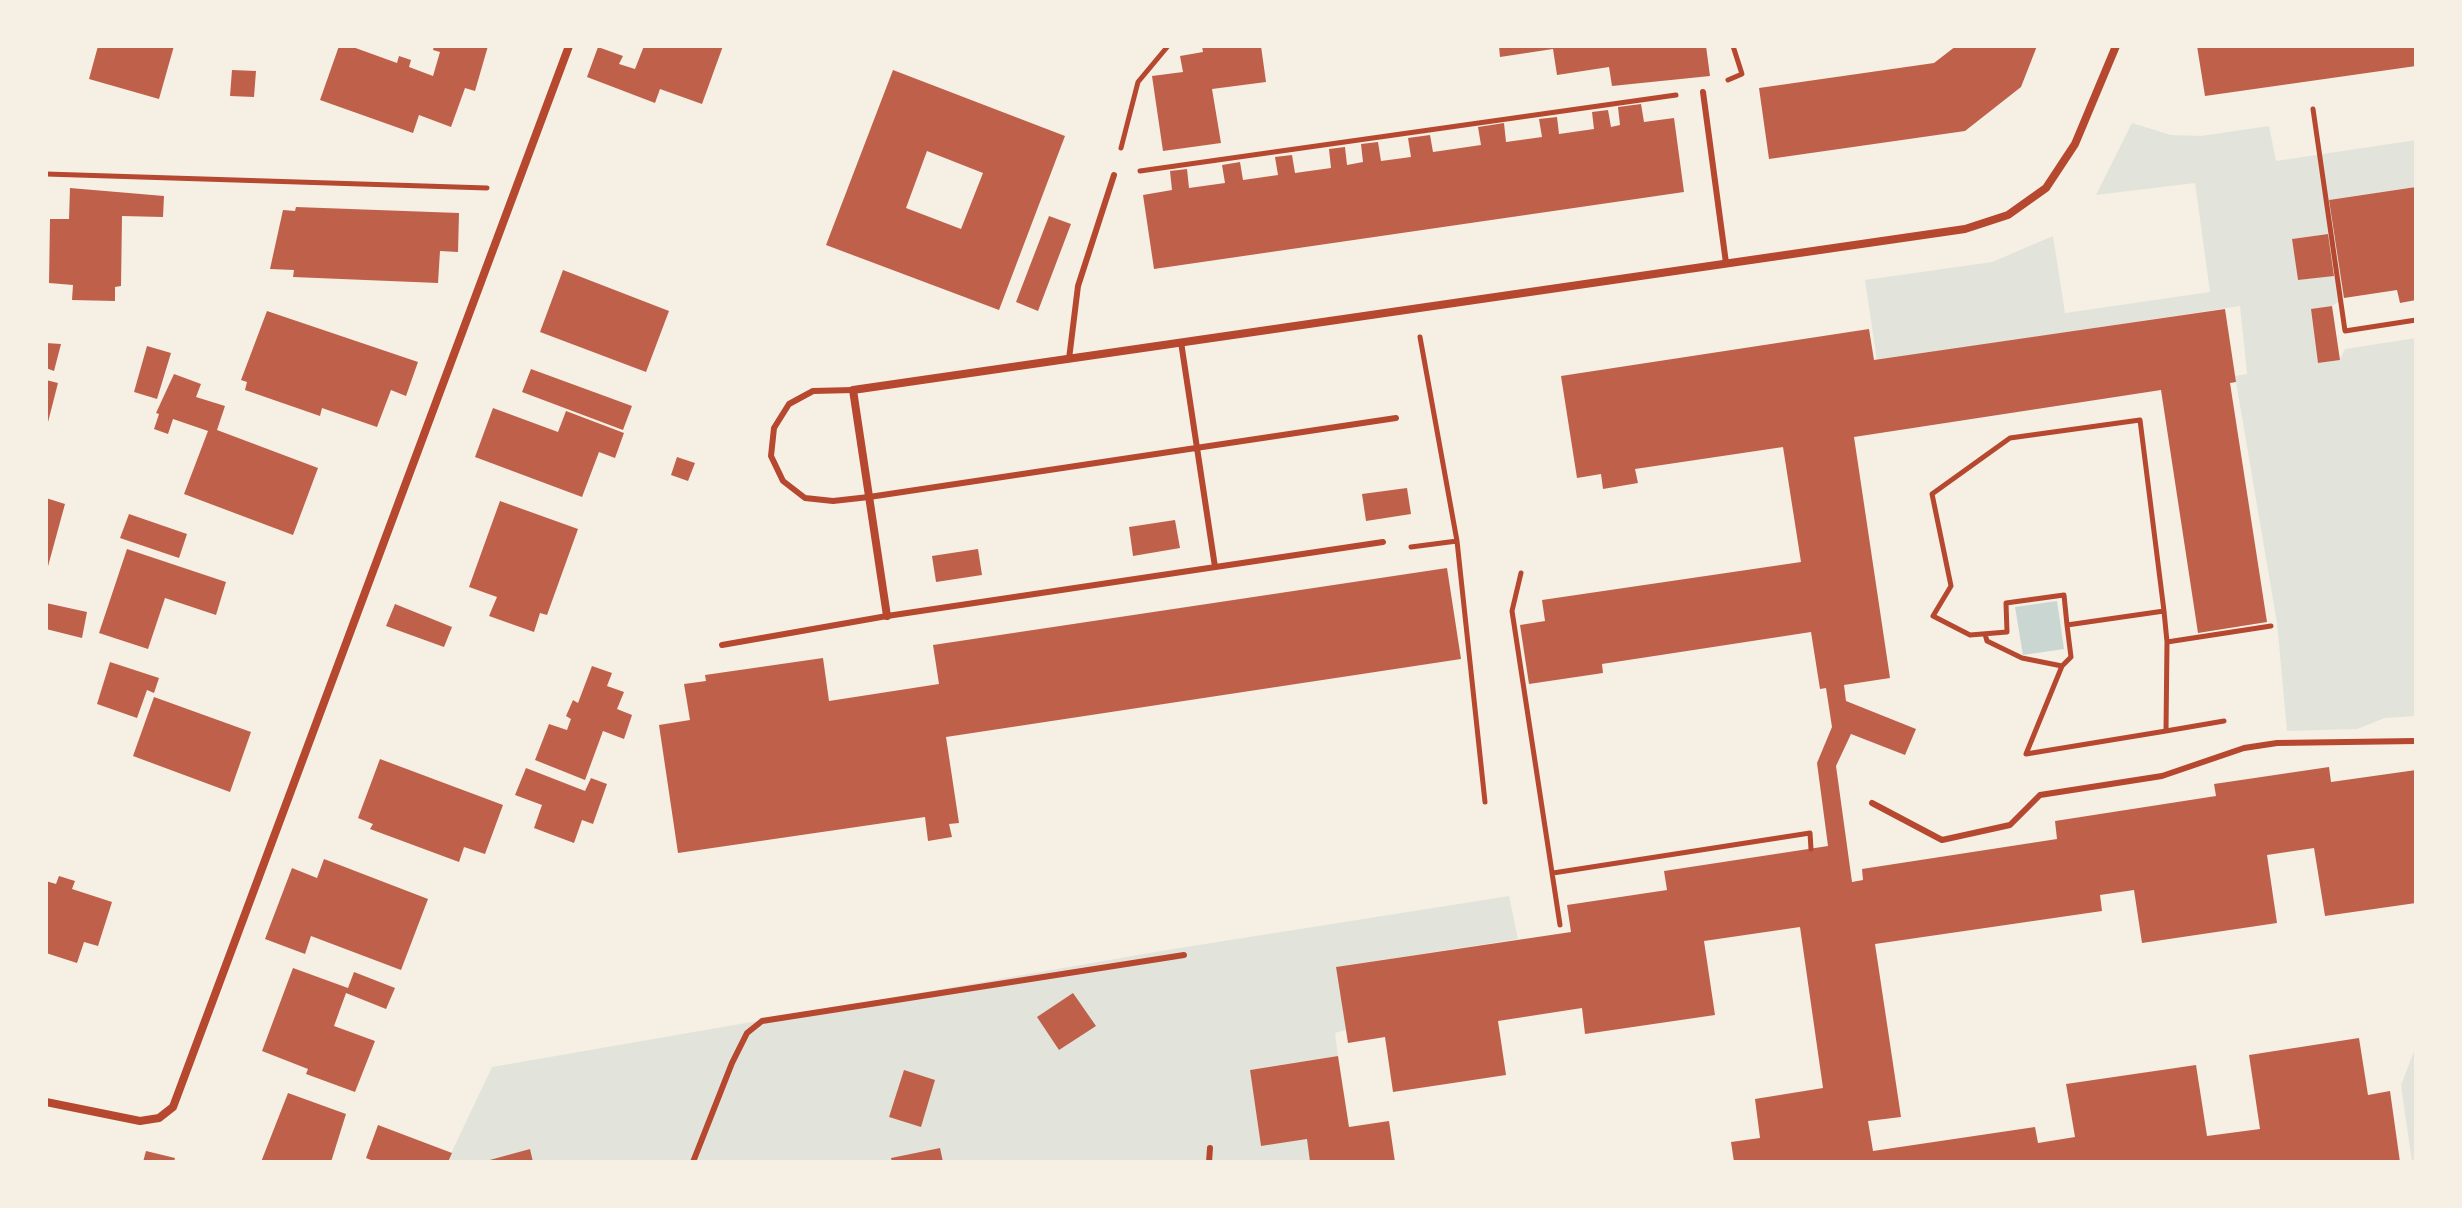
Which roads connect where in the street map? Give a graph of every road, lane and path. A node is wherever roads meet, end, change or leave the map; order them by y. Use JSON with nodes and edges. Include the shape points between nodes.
{"nodes":[{"id":1,"x":569,"y":46,"type":"edge"},
{"id":2,"x":1168,"y":46,"type":"edge"},
{"id":3,"x":2116,"y":46,"type":"edge"},
{"id":4,"x":1703,"y":92,"type":"joint"},
{"id":5,"x":2313,"y":109,"type":"dead end"},
{"id":6,"x":46,"y":174,"type":"edge"},
{"id":7,"x":1114,"y":175,"type":"junction"},
{"id":8,"x":516,"y":189,"type":"junction"},
{"id":9,"x":1726,"y":263,"type":"junction"},
{"id":10,"x":1415,"y":308,"type":"junction"},
{"id":11,"x":2416,"y":320,"type":"edge"},
{"id":12,"x":1181,"y":342,"type":"junction"},
{"id":13,"x":1069,"y":359,"type":"junction"},
{"id":14,"x":853,"y":390,"type":"junction"},
{"id":15,"x":1396,"y":418,"type":"dead end"},
{"id":16,"x":1197,"y":448,"type":"junction"},
{"id":17,"x":869,"y":497,"type":"junction"},
{"id":18,"x":1457,"y":541,"type":"junction"},
{"id":19,"x":1383,"y":542,"type":"joint"},
{"id":20,"x":1215,"y":567,"type":"junction"},
{"id":21,"x":1521,"y":573,"type":"dead end"},
{"id":22,"x":2164,"y":611,"type":"junction"},
{"id":23,"x":887,"y":616,"type":"junction"},
{"id":24,"x":2067,"y":625,"type":"junction"},
{"id":25,"x":2271,"y":626,"type":"dead end"},
{"id":26,"x":1985,"y":634,"type":"junction"},
{"id":27,"x":2167,"y":642,"type":"junction"},
{"id":28,"x":722,"y":645,"type":"dead end"},
{"id":29,"x":2062,"y":666,"type":"junction"},
{"id":30,"x":2416,"y":741,"type":"edge"},
{"id":31,"x":1485,"y":802,"type":"dead end"},
{"id":32,"x":1872,"y":803,"type":"dead end"},
{"id":33,"x":1811,"y":849,"type":"dead end"},
{"id":34,"x":1553,"y":873,"type":"junction"},
{"id":35,"x":1560,"y":925,"type":"dead end"},
{"id":36,"x":1184,"y":955,"type":"dead end"},
{"id":37,"x":46,"y":1102,"type":"edge"},
{"id":38,"x":1210,"y":1148,"type":"dead end"},
{"id":39,"x":693,"y":1162,"type":"edge"},
{"id":40,"x":1209,"y":1162,"type":"edge"}],
"edges":[{"from":1,"to":8,"type":"street"},
{"from":2,"to":7,"type":"path","via":[[1138,82]]},
{"from":3,"to":9,"type":"street","via":[[2075,144],[2046,188],[2008,215],[1965,229]]},
{"from":4,"to":7,"type":"path"},
{"from":4,"to":9,"type":"lane"},
{"from":5,"to":11,"type":"path","via":[[2345,331]]},
{"from":6,"to":8,"type":"path"},
{"from":7,"to":13,"type":"lane","via":[[1078,286]]},
{"from":8,"to":37,"type":"street","via":[[173,1107],[159,1118],[140,1121]]},
{"from":9,"to":10,"type":"street"},
{"from":10,"to":12,"type":"street"},
{"from":10,"to":18,"type":"path"},
{"from":12,"to":13,"type":"street"},
{"from":12,"to":16,"type":"lane"},
{"from":13,"to":14,"type":"street"},
{"from":14,"to":17,"type":"street"},
{"from":14,"to":17,"type":"lane","via":[[813,391],[789,404],[774,428],[771,456],[783,481],[805,498]]},
{"from":15,"to":16,"type":"lane"},
{"from":16,"to":17,"type":"lane"},
{"from":16,"to":20,"type":"lane"},
{"from":17,"to":23,"type":"street"},
{"from":18,"to":19,"type":"path","via":[[1397,549]]},
{"from":18,"to":31,"type":"path"},
{"from":19,"to":20,"type":"lane"},
{"from":20,"to":23,"type":"lane"},
{"from":21,"to":34,"type":"path","via":[[1512,611]]},
{"from":22,"to":24,"type":"path"},
{"from":22,"to":26,"type":"path","via":[[2140,420],[2010,438],[1932,494],[1951,586],[1933,616],[1970,635]]},
{"from":22,"to":27,"type":"path"},
{"from":23,"to":28,"type":"lane"},
{"from":24,"to":26,"type":"path","via":[[2064,595],[2006,603],[2007,632]]},
{"from":24,"to":29,"type":"path","via":[[2071,657]]},
{"from":25,"to":27,"type":"path"},
{"from":26,"to":29,"type":"path","via":[[1987,641],[2022,658]]},
{"from":27,"to":29,"type":"path","via":[[2166,731],[2026,754]]},
{"from":30,"to":32,"type":"lane","via":[[2244,748],[2162,776],[2040,795],[2010,825],[1942,840]]},
{"from":33,"to":34,"type":"path","via":[[1810,833]]},
{"from":34,"to":35,"type":"path"},
{"from":36,"to":39,"type":"lane","via":[[762,1021],[747,1033],[732,1063]]},
{"from":38,"to":40,"type":"lane"}]}
